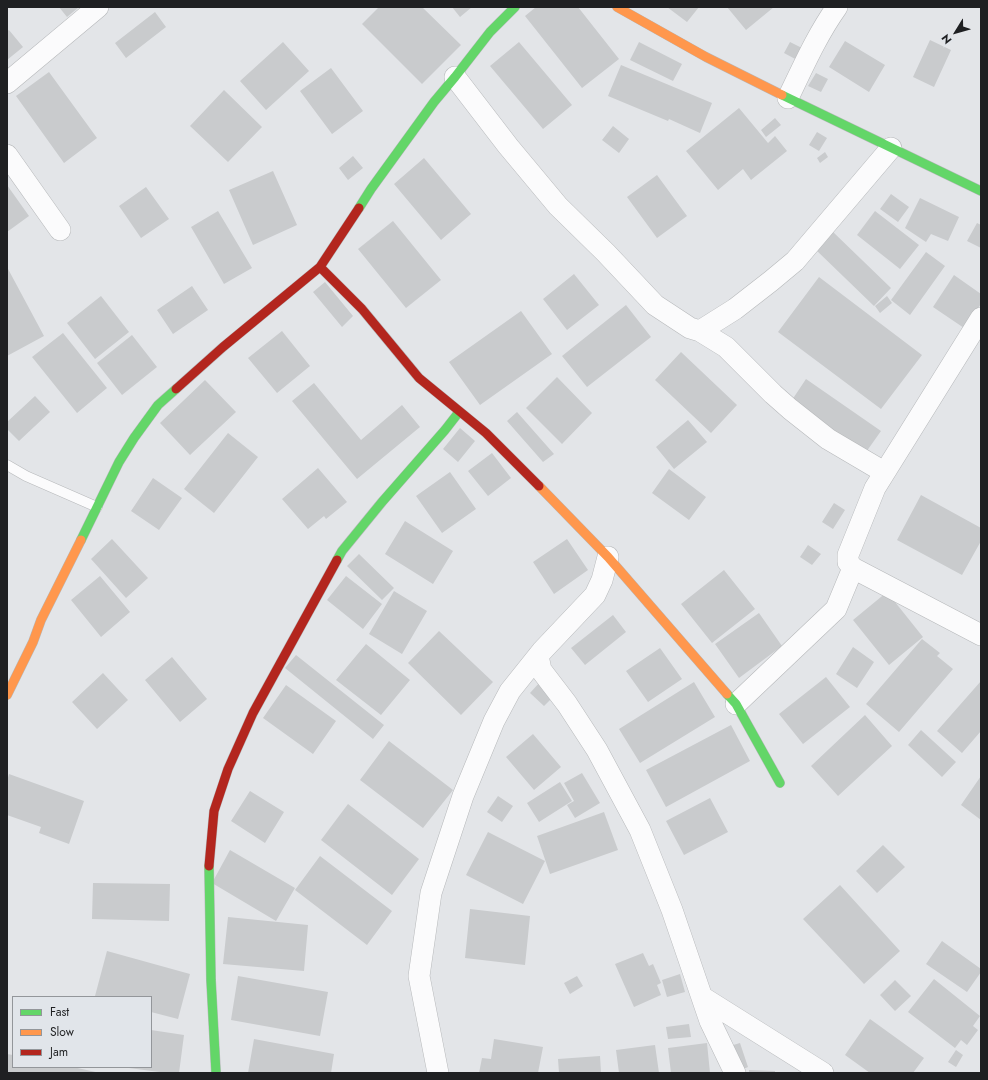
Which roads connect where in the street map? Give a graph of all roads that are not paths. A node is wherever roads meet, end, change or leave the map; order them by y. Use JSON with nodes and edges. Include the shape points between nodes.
{"nodes":[{"id":1,"x":98,"y":7,"type":"edge"},
{"id":2,"x":515,"y":7,"type":"edge"},
{"id":3,"x":617,"y":7,"type":"edge"},
{"id":4,"x":827,"y":11,"type":"edge"},
{"id":5,"x":455,"y":77,"type":"junction"},
{"id":6,"x":7,"y":83,"type":"edge"},
{"id":7,"x":788,"y":98,"type":"junction"},
{"id":8,"x":891,"y":148,"type":"junction"},
{"id":9,"x":7,"y":155,"type":"edge"},
{"id":10,"x":981,"y":191,"type":"edge"},
{"id":11,"x":60,"y":230,"type":"dead end"},
{"id":12,"x":320,"y":266,"type":"junction"},
{"id":13,"x":981,"y":318,"type":"edge"},
{"id":14,"x":700,"y":330,"type":"junction"},
{"id":15,"x":459,"y":412,"type":"junction"},
{"id":16,"x":7,"y":465,"type":"edge"},
{"id":17,"x":884,"y":472,"type":"junction"},
{"id":18,"x":97,"y":508,"type":"junction"},
{"id":19,"x":608,"y":557,"type":"junction"},
{"id":20,"x":853,"y":568,"type":"junction"},
{"id":21,"x":981,"y":635,"type":"edge"},
{"id":22,"x":538,"y":656,"type":"junction"},
{"id":23,"x":7,"y":695,"type":"edge"},
{"id":24,"x":736,"y":704,"type":"junction"},
{"id":25,"x":780,"y":783,"type":"dead end"},
{"id":26,"x":702,"y":997,"type":"junction"},
{"id":27,"x":216,"y":1073,"type":"edge"},
{"id":28,"x":438,"y":1073,"type":"edge"},
{"id":29,"x":735,"y":1073,"type":"edge"},
{"id":30,"x":823,"y":1073,"type":"edge"}],
"edges":[{"from":1,"to":6,"type":"street"},
{"from":2,"to":5,"type":"street","via":[[490,32]]},
{"from":3,"to":7,"type":"street","via":[[706,57]]},
{"from":4,"to":7,"type":"street"},
{"from":5,"to":12,"type":"street","via":[[371,190]]},
{"from":5,"to":14,"type":"street","via":[[558,206],[655,305],[690,328]]},
{"from":7,"to":8,"type":"street"},
{"from":8,"to":10,"type":"street"},
{"from":8,"to":14,"type":"street","via":[[795,261],[735,309]]},
{"from":9,"to":11,"type":"street"},
{"from":12,"to":15,"type":"street","via":[[362,309],[419,378]]},
{"from":12,"to":18,"type":"street","via":[[158,405],[119,462]]},
{"from":13,"to":17,"type":"street"},
{"from":14,"to":17,"type":"street","via":[[726,347],[784,404],[828,439]]},
{"from":15,"to":19,"type":"street","via":[[486,433]]},
{"from":15,"to":27,"type":"street","via":[[342,551],[253,712],[228,769],[214,812],[209,870]]},
{"from":16,"to":18,"type":"lane"},
{"from":17,"to":20,"type":"street","via":[[848,555],[848,562]]},
{"from":18,"to":23,"type":"street"},
{"from":19,"to":22,"type":"street","via":[[602,580],[594,595]]},
{"from":19,"to":24,"type":"street"},
{"from":20,"to":21,"type":"street"},
{"from":20,"to":24,"type":"street","via":[[836,609]]},
{"from":22,"to":26,"type":"street","via":[[541,670],[597,750],[640,830],[672,910]]},
{"from":22,"to":28,"type":"street","via":[[510,691],[494,722],[463,796],[431,893],[418,976]]},
{"from":24,"to":25,"type":"street"},
{"from":26,"to":29,"type":"street","via":[[710,1021]]},
{"from":26,"to":30,"type":"street"}]}
